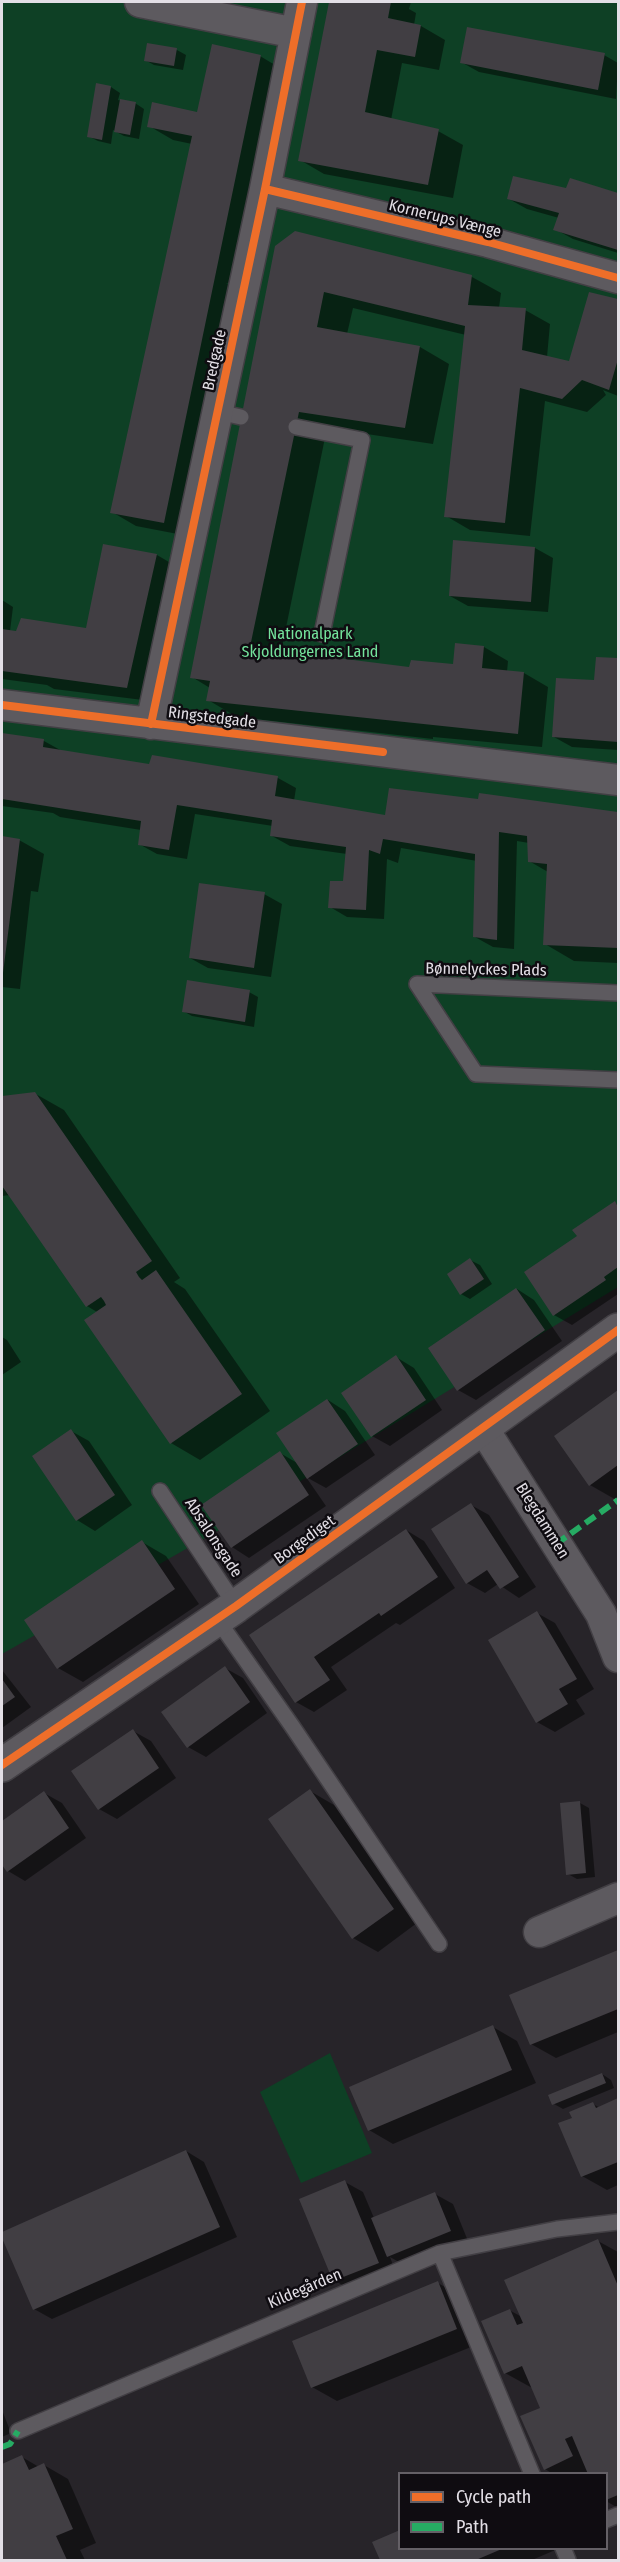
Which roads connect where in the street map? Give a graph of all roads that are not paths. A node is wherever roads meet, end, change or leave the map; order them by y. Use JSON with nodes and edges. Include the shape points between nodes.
{"nodes":[{"id":1,"x":140,"y":2,"type":"edge"},
{"id":2,"x":302,"y":2,"type":"edge"},
{"id":3,"x":296,"y":33,"type":"junction"},
{"id":4,"x":265,"y":189,"type":"junction"},
{"id":5,"x":618,"y":278,"type":"edge"},
{"id":6,"x":296,"y":428,"type":"dead end"},
{"id":7,"x":322,"y":634,"type":"dead end"},
{"id":8,"x":2,"y":705,"type":"edge"},
{"id":9,"x":152,"y":724,"type":"junction"},
{"id":10,"x":618,"y":780,"type":"edge"},
{"id":11,"x":618,"y":993,"type":"edge"},
{"id":12,"x":618,"y":1080,"type":"edge"},
{"id":13,"x":618,"y":1330,"type":"edge"},
{"id":14,"x":483,"y":1428,"type":"junction"},
{"id":15,"x":160,"y":1491,"type":"dead end"},
{"id":16,"x":609,"y":1608,"type":"edge"},
{"id":17,"x":227,"y":1613,"type":"junction"},
{"id":18,"x":618,"y":1657,"type":"edge"},
{"id":19,"x":2,"y":1766,"type":"edge"},
{"id":20,"x":618,"y":1898,"type":"edge"},
{"id":21,"x":539,"y":1932,"type":"dead end"},
{"id":22,"x":439,"y":1944,"type":"dead end"},
{"id":23,"x":618,"y":2222,"type":"edge"},
{"id":24,"x":440,"y":2253,"type":"junction"},
{"id":25,"x":18,"y":2431,"type":"dead end"},
{"id":26,"x":531,"y":2472,"type":"edge"}],
"edges":[{"from":1,"to":3,"type":"street"},
{"from":2,"to":3,"type":"street","name":"Bredgade"},
{"from":3,"to":4,"type":"street","name":"Bredgade"},
{"from":4,"to":5,"type":"street","name":"Kornerups Vænge","via":[[488,242]]},
{"from":4,"to":9,"type":"street","name":"Bredgade","via":[[230,415]]},
{"from":6,"to":7,"type":"lane","via":[[362,440]]},
{"from":8,"to":9,"type":"street","name":"Ringstedgade"},
{"from":9,"to":10,"type":"street","name":"Ringstedgade"},
{"from":11,"to":12,"type":"lane","name":"Bønnelyckes Plads","via":[[417,984],[476,1074]]},
{"from":13,"to":14,"type":"main road","name":"Borgediget"},
{"from":14,"to":16,"type":"street","name":"Blegdammen"},
{"from":14,"to":17,"type":"main road","name":"Borgediget"},
{"from":15,"to":17,"type":"lane","name":"Absalonsgade"},
{"from":16,"to":18,"type":"street","name":"Blegdammen"},
{"from":17,"to":19,"type":"main road","name":"Borgediget"},
{"from":17,"to":22,"type":"lane","via":[[292,1726]]},
{"from":20,"to":21,"type":"street"},
{"from":23,"to":24,"type":"lane","name":"Kildegården","via":[[557,2229]]},
{"from":24,"to":25,"type":"lane","name":"Kildegården"},
{"from":24,"to":26,"type":"lane"}]}
